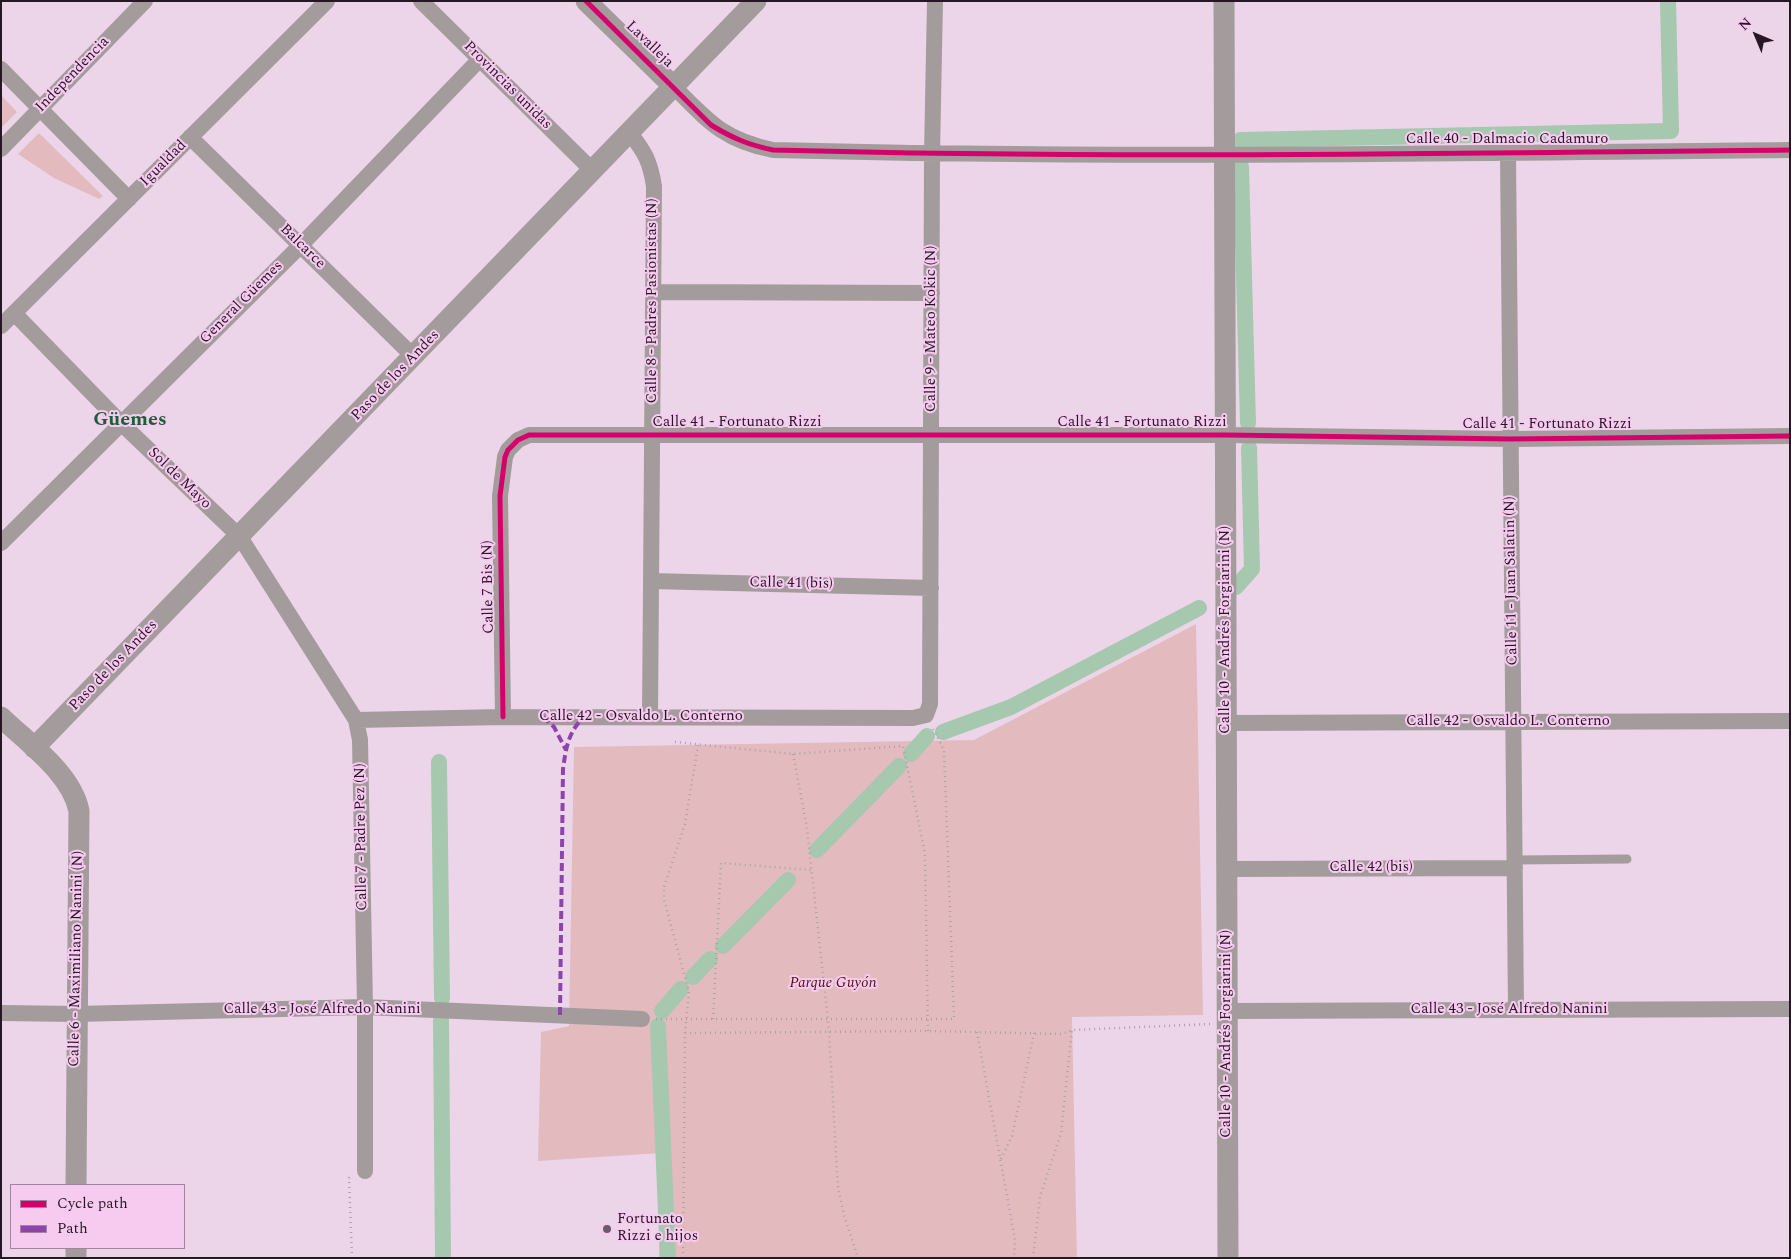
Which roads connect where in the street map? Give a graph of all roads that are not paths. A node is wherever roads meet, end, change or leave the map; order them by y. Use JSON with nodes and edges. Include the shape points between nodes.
{"nodes":[{"id":1,"x":145,"y":1,"type":"edge"},
{"id":2,"x":327,"y":1,"type":"edge"},
{"id":3,"x":421,"y":1,"type":"edge"},
{"id":4,"x":586,"y":1,"type":"edge"},
{"id":5,"x":756,"y":1,"type":"edge"},
{"id":6,"x":935,"y":1,"type":"edge"},
{"id":7,"x":1224,"y":1,"type":"edge"},
{"id":8,"x":480,"y":60,"type":"junction"},
{"id":9,"x":1,"y":69,"type":"edge"},
{"id":10,"x":674,"y":86,"type":"junction"},
{"id":11,"x":40,"y":109,"type":"junction"},
{"id":12,"x":629,"y":132,"type":"junction"},
{"id":13,"x":190,"y":137,"type":"junction"},
{"id":14,"x":1,"y":149,"type":"edge"},
{"id":15,"x":1790,"y":150,"type":"edge"},
{"id":16,"x":1508,"y":152,"type":"junction"},
{"id":17,"x":932,"y":154,"type":"junction"},
{"id":18,"x":1225,"y":155,"type":"junction"},
{"id":19,"x":592,"y":170,"type":"junction"},
{"id":20,"x":128,"y":199,"type":"junction"},
{"id":21,"x":300,"y":246,"type":"junction"},
{"id":22,"x":653,"y":292,"type":"junction"},
{"id":23,"x":932,"y":293,"type":"junction"},
{"id":24,"x":14,"y":313,"type":"junction"},
{"id":25,"x":1,"y":326,"type":"edge"},
{"id":26,"x":414,"y":357,"type":"junction"},
{"id":27,"x":121,"y":423,"type":"junction"},
{"id":28,"x":652,"y":435,"type":"junction"},
{"id":29,"x":1226,"y":435,"type":"junction"},
{"id":30,"x":932,"y":436,"type":"junction"},
{"id":31,"x":1790,"y":436,"type":"edge"},
{"id":32,"x":1510,"y":439,"type":"junction"},
{"id":33,"x":505,"y":457,"type":"joint"},
{"id":34,"x":240,"y":537,"type":"junction"},
{"id":35,"x":1,"y":543,"type":"edge"},
{"id":36,"x":650,"y":581,"type":"junction"},
{"id":37,"x":931,"y":588,"type":"junction"},
{"id":38,"x":926,"y":715,"type":"joint"},
{"id":39,"x":1,"y":717,"type":"edge"},
{"id":40,"x":503,"y":717,"type":"junction"},
{"id":41,"x":650,"y":717,"type":"junction"},
{"id":42,"x":356,"y":720,"type":"junction"},
{"id":43,"x":1790,"y":721,"type":"edge"},
{"id":44,"x":1514,"y":722,"type":"junction"},
{"id":45,"x":1226,"y":723,"type":"junction"},
{"id":46,"x":34,"y":748,"type":"junction"},
{"id":47,"x":1627,"y":860,"type":"dead end"},
{"id":48,"x":1515,"y":864,"type":"junction"},
{"id":49,"x":1227,"y":869,"type":"junction"},
{"id":50,"x":365,"y":1007,"type":"junction"},
{"id":51,"x":1790,"y":1009,"type":"edge"},
{"id":52,"x":1516,"y":1010,"type":"junction"},
{"id":53,"x":1,"y":1013,"type":"edge"},
{"id":54,"x":76,"y":1014,"type":"junction"},
{"id":55,"x":1227,"y":1017,"type":"junction"},
{"id":56,"x":642,"y":1019,"type":"road end"},
{"id":57,"x":364,"y":1171,"type":"road end"},
{"id":58,"x":76,"y":1184,"type":"edge"},
{"id":59,"x":1228,"y":1258,"type":"edge"}],
"edges":[{"from":1,"to":11,"type":"street","name":"Independencia"},
{"from":2,"to":13,"type":"street","name":"Igualdad"},
{"from":3,"to":8,"type":"street","name":"Provincias unidas"},
{"from":4,"to":10,"type":"street","name":"Lavalleja"},
{"from":5,"to":10,"type":"street","name":"Paso de los Andes"},
{"from":6,"to":17,"type":"street","name":"Calle 9 - Mateo Kokic (N)"},
{"from":7,"to":18,"type":"street","name":"Calle 10 - Andrés Forgiarini (N)"},
{"from":8,"to":19,"type":"street","name":"Provincias unidas"},
{"from":8,"to":21,"type":"street","name":"General Güemes"},
{"from":9,"to":11,"type":"street"},
{"from":10,"to":12,"type":"street","name":"Paso de los Andes"},
{"from":10,"to":17,"type":"street","name":"Calle 40 - Dalmacio Cadamuro","via":[[712,125],[748,145],[773,150]]},
{"from":11,"to":14,"type":"street","name":"Independencia"},
{"from":11,"to":20,"type":"street"},
{"from":12,"to":19,"type":"street","name":"Paso de los Andes"},
{"from":12,"to":22,"type":"street","name":"Calle 8 - Padres Pasionistas (N)","via":[[645,152],[654,186]]},
{"from":13,"to":20,"type":"street","name":"Igualdad"},
{"from":13,"to":21,"type":"street","name":"Balcarce"},
{"from":15,"to":16,"type":"street","name":"Calle 40 - Dalmacio Cadamuro"},
{"from":16,"to":18,"type":"street","name":"Calle 40 - Dalmacio Cadamuro"},
{"from":16,"to":32,"type":"street","name":"Calle 11 - Juan Salatin (N)"},
{"from":17,"to":18,"type":"street","name":"Calle 40 - Dalmacio Cadamuro"},
{"from":17,"to":23,"type":"street","name":"Calle 9 - Mateo Kokic (N)"},
{"from":18,"to":29,"type":"street","name":"Calle 10 - Andrés Forgiarini (N)"},
{"from":19,"to":26,"type":"street","name":"Paso de los Andes"},
{"from":20,"to":24,"type":"street","name":"Igualdad"},
{"from":21,"to":26,"type":"street","name":"Balcarce"},
{"from":21,"to":27,"type":"street","name":"General Güemes"},
{"from":22,"to":23,"type":"street"},
{"from":22,"to":28,"type":"street","name":"Calle 8 - Padres Pasionistas (N)"},
{"from":23,"to":30,"type":"street","name":"Calle 9 - Mateo Kokic (N)"},
{"from":24,"to":25,"type":"street","name":"Igualdad"},
{"from":24,"to":27,"type":"street","name":"Sol de Mayo"},
{"from":26,"to":34,"type":"street","name":"Paso de los Andes"},
{"from":27,"to":34,"type":"street","name":"Sol de Mayo"},
{"from":27,"to":35,"type":"street","name":"General Güemes"},
{"from":28,"to":30,"type":"street","name":"Calle 41 - Fortunato Rizzi"},
{"from":28,"to":33,"type":"street","name":"Calle 41 - Fortunato Rizzi","via":[[529,435],[518,440]]},
{"from":28,"to":36,"type":"street","name":"Calle 8 - Padres Pasionistas (N)"},
{"from":29,"to":30,"type":"street","name":"Calle 41 - Fortunato Rizzi"},
{"from":29,"to":32,"type":"street","name":"Calle 41 - Fortunato Rizzi"},
{"from":29,"to":45,"type":"street","name":"Calle 10 - Andrés Forgiarini (N)"},
{"from":30,"to":37,"type":"street","name":"Calle 9 - Mateo Kokic (N)"},
{"from":31,"to":32,"type":"street","name":"Calle 41 - Fortunato Rizzi"},
{"from":32,"to":44,"type":"street","name":"Calle 11 - Juan Salatin (N)"},
{"from":33,"to":40,"type":"street","name":"Calle 7 Bis (N)","via":[[500,496]]},
{"from":34,"to":42,"type":"street","name":"Calle 7 - Padre Pez (N)"},
{"from":34,"to":46,"type":"street","name":"Paso de los Andes"},
{"from":36,"to":37,"type":"street","name":"Calle 41 (bis)"},
{"from":36,"to":41,"type":"street","name":"Calle 8 - Padres Pasionistas (N)"},
{"from":37,"to":38,"type":"street","name":"Calle 9 - Mateo Kokic (N)","via":[[930,704]]},
{"from":38,"to":41,"type":"street","name":"Calle 42 - Osvaldo L. Conterno","via":[[914,718]]},
{"from":39,"to":46,"type":"street","name":"Calle 6 - Maximiliano Nanini (N)"},
{"from":40,"to":41,"type":"street","name":"Calle 42 - Osvaldo L. Conterno"},
{"from":40,"to":42,"type":"street","name":"Calle 42 - Osvaldo L. Conterno"},
{"from":42,"to":50,"type":"street","name":"Calle 7 - Padre Pez (N)","via":[[360,740]]},
{"from":43,"to":44,"type":"street","name":"Calle 42 - Osvaldo L. Conterno"},
{"from":44,"to":45,"type":"street","name":"Calle 42 - Osvaldo L. Conterno"},
{"from":44,"to":48,"type":"street","name":"Calle 11 - Juan Salatin (N)"},
{"from":45,"to":49,"type":"street","name":"Calle 10 - Andrés Forgiarini (N)"},
{"from":46,"to":54,"type":"street","name":"Calle 6 - Maximiliano Nanini (N)","via":[[70,786],[79,812]]},
{"from":47,"to":48,"type":"lane"},
{"from":48,"to":49,"type":"street","name":"Calle 42 (bis)"},
{"from":48,"to":52,"type":"street","name":"Calle 11 - Juan Salatin (N)"},
{"from":49,"to":55,"type":"street","name":"Calle 10 - Andrés Forgiarini (N)"},
{"from":50,"to":54,"type":"street","name":"Calle 43 - José Alfredo Nanini"},
{"from":50,"to":56,"type":"street","name":"Calle 43 - José Alfredo Nanini"},
{"from":50,"to":57,"type":"street","name":"Calle 7 - Padre Pez (N)"},
{"from":51,"to":52,"type":"street","name":"Calle 43 - José Alfredo Nanini"},
{"from":52,"to":55,"type":"street","name":"Calle 43 - José Alfredo Nanini"},
{"from":53,"to":54,"type":"street","name":"Calle 43 - José Alfredo Nanini"},
{"from":54,"to":58,"type":"street","name":"Calle 6 - Maximiliano Nanini (N)"},
{"from":55,"to":59,"type":"street","name":"Calle 10 - Andrés Forgiarini (N)"}]}
